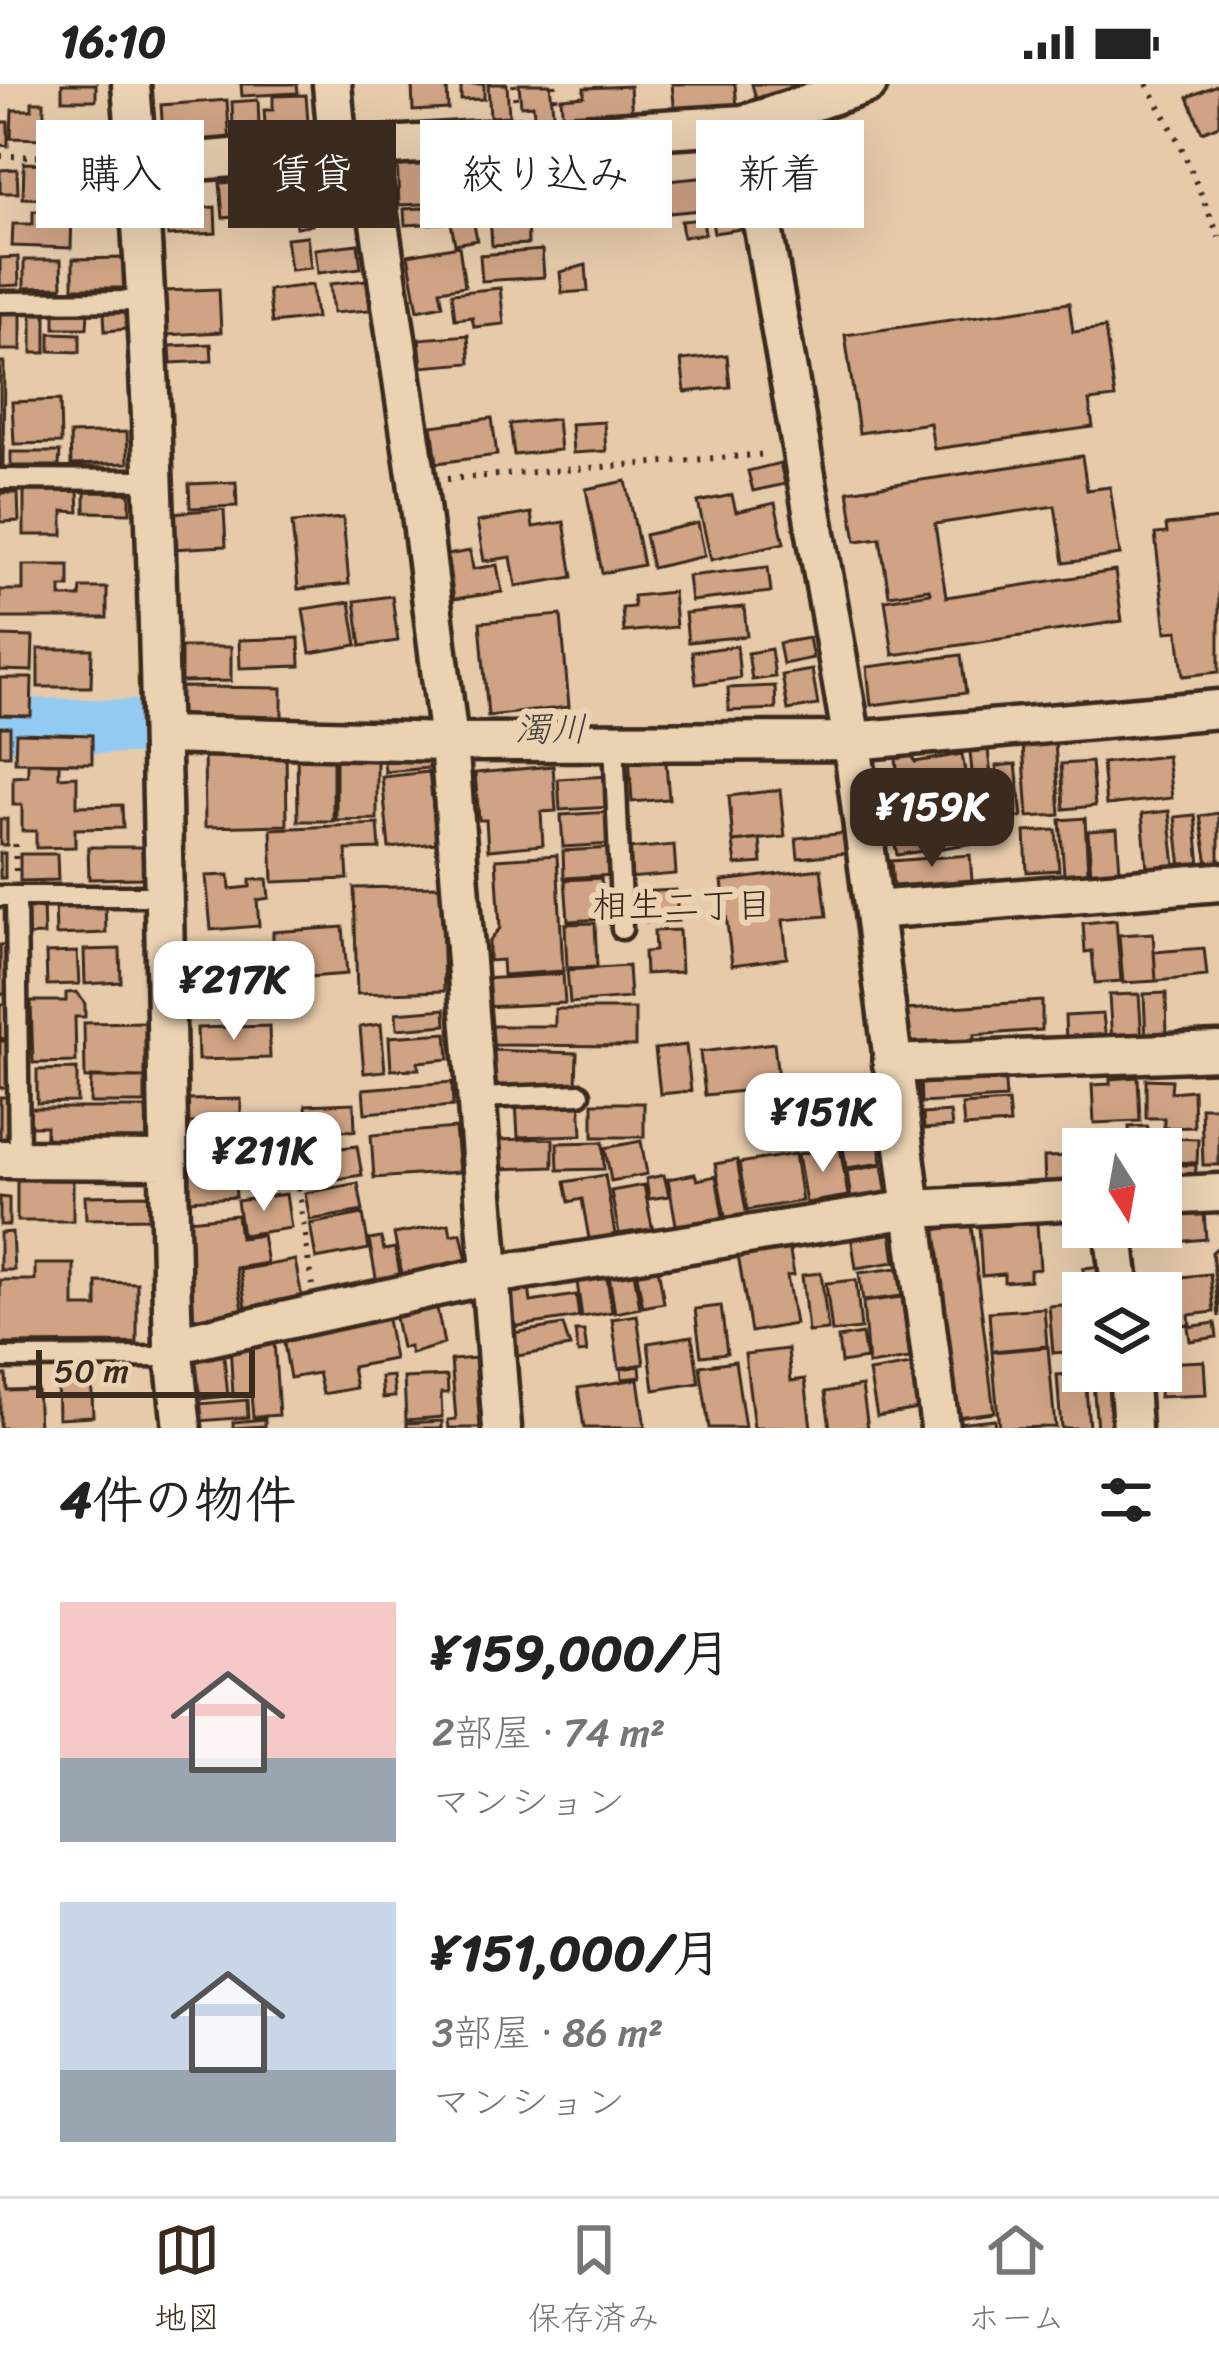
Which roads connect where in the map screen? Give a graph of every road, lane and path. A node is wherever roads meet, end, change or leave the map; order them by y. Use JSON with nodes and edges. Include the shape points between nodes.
{"nodes":[{"id":1,"x":131,"y":84,"type":"edge"},
{"id":2,"x":332,"y":84,"type":"edge"},
{"id":3,"x":868,"y":84,"type":"edge"},
{"id":4,"x":1147,"y":84,"type":"edge"},
{"id":5,"x":134,"y":120,"type":"edge"},
{"id":6,"x":344,"y":120,"type":"edge"},
{"id":7,"x":757,"y":120,"type":"edge"},
{"id":8,"x":696,"y":127,"type":"edge"},
{"id":9,"x":396,"y":145,"type":"edge"},
{"id":10,"x":0,"y":157,"type":"edge"},
{"id":11,"x":36,"y":158,"type":"edge"},
{"id":12,"x":141,"y":228,"type":"edge"},
{"id":13,"x":368,"y":228,"type":"edge"},
{"id":14,"x":763,"y":228,"type":"edge"},
{"id":15,"x":1219,"y":237,"type":"edge"},
{"id":16,"x":145,"y":301,"type":"junction"},
{"id":17,"x":0,"y":302,"type":"edge"},
{"id":18,"x":802,"y":452,"type":"junction"},
{"id":19,"x":0,"y":479,"type":"edge"},
{"id":20,"x":151,"y":480,"type":"junction"},
{"id":21,"x":417,"y":481,"type":"junction"},
{"id":22,"x":1219,"y":709,"type":"edge"},
{"id":23,"x":447,"y":732,"type":"junction"},
{"id":24,"x":161,"y":735,"type":"junction"},
{"id":25,"x":614,"y":741,"type":"junction"},
{"id":26,"x":852,"y":741,"type":"junction"},
{"id":27,"x":1219,"y":882,"type":"edge"},
{"id":28,"x":8,"y":896,"type":"edge"},
{"id":29,"x":165,"y":896,"type":"junction"},
{"id":30,"x":874,"y":910,"type":"junction"},
{"id":31,"x":622,"y":929,"type":"dead end"},
{"id":32,"x":1219,"y":1051,"type":"edge"},
{"id":33,"x":892,"y":1064,"type":"junction"},
{"id":34,"x":580,"y":1094,"type":"dead end"},
{"id":35,"x":477,"y":1098,"type":"junction"},
{"id":36,"x":293,"y":1152,"type":"dead end"},
{"id":37,"x":10,"y":1159,"type":"edge"},
{"id":38,"x":168,"y":1160,"type":"junction"},
{"id":39,"x":1219,"y":1193,"type":"edge"},
{"id":40,"x":1182,"y":1195,"type":"edge"},
{"id":41,"x":1062,"y":1201,"type":"edge"},
{"id":42,"x":912,"y":1208,"type":"junction"},
{"id":43,"x":492,"y":1275,"type":"junction"},
{"id":44,"x":316,"y":1314,"type":"junction"},
{"id":45,"x":174,"y":1351,"type":"junction"},
{"id":46,"x":0,"y":1358,"type":"edge"},
{"id":47,"x":1129,"y":1392,"type":"edge"},
{"id":48,"x":182,"y":1428,"type":"edge"},
{"id":49,"x":502,"y":1428,"type":"edge"},
{"id":50,"x":940,"y":1428,"type":"edge"},
{"id":51,"x":1132,"y":1428,"type":"edge"}],
"edges":[{"from":1,"to":5,"type":"street"},
{"from":2,"to":6,"type":"street"},
{"from":3,"to":7,"type":"street"},
{"from":4,"to":15,"type":"path"},
{"from":8,"to":9,"type":"street"},
{"from":10,"to":11,"type":"path"},
{"from":12,"to":16,"type":"street"},
{"from":13,"to":21,"type":"street"},
{"from":14,"to":18,"type":"street"},
{"from":16,"to":17,"type":"lane"},
{"from":16,"to":20,"type":"street"},
{"from":18,"to":21,"type":"path"},
{"from":18,"to":26,"type":"street"},
{"from":19,"to":20,"type":"lane"},
{"from":20,"to":24,"type":"street"},
{"from":21,"to":23,"type":"street"},
{"from":22,"to":26,"type":"street"},
{"from":23,"to":24,"type":"street"},
{"from":23,"to":25,"type":"street"},
{"from":23,"to":35,"type":"street"},
{"from":24,"to":29,"type":"street"},
{"from":25,"to":26,"type":"street"},
{"from":25,"to":31,"type":"lane"},
{"from":26,"to":30,"type":"street"},
{"from":27,"to":30,"type":"street"},
{"from":28,"to":29,"type":"lane"},
{"from":28,"to":37,"type":"lane"},
{"from":29,"to":38,"type":"street"},
{"from":30,"to":33,"type":"street"},
{"from":32,"to":33,"type":"street"},
{"from":33,"to":42,"type":"street"},
{"from":34,"to":35,"type":"lane"},
{"from":35,"to":43,"type":"street"},
{"from":36,"to":44,"type":"path"},
{"from":37,"to":38,"type":"street"},
{"from":38,"to":45,"type":"street"},
{"from":39,"to":40,"type":"street"},
{"from":41,"to":42,"type":"street"},
{"from":42,"to":43,"type":"street"},
{"from":42,"to":50,"type":"street"},
{"from":43,"to":44,"type":"street"},
{"from":43,"to":49,"type":"street"},
{"from":44,"to":45,"type":"street"},
{"from":45,"to":46,"type":"lane"},
{"from":45,"to":48,"type":"street"},
{"from":47,"to":51,"type":"street"}]}
